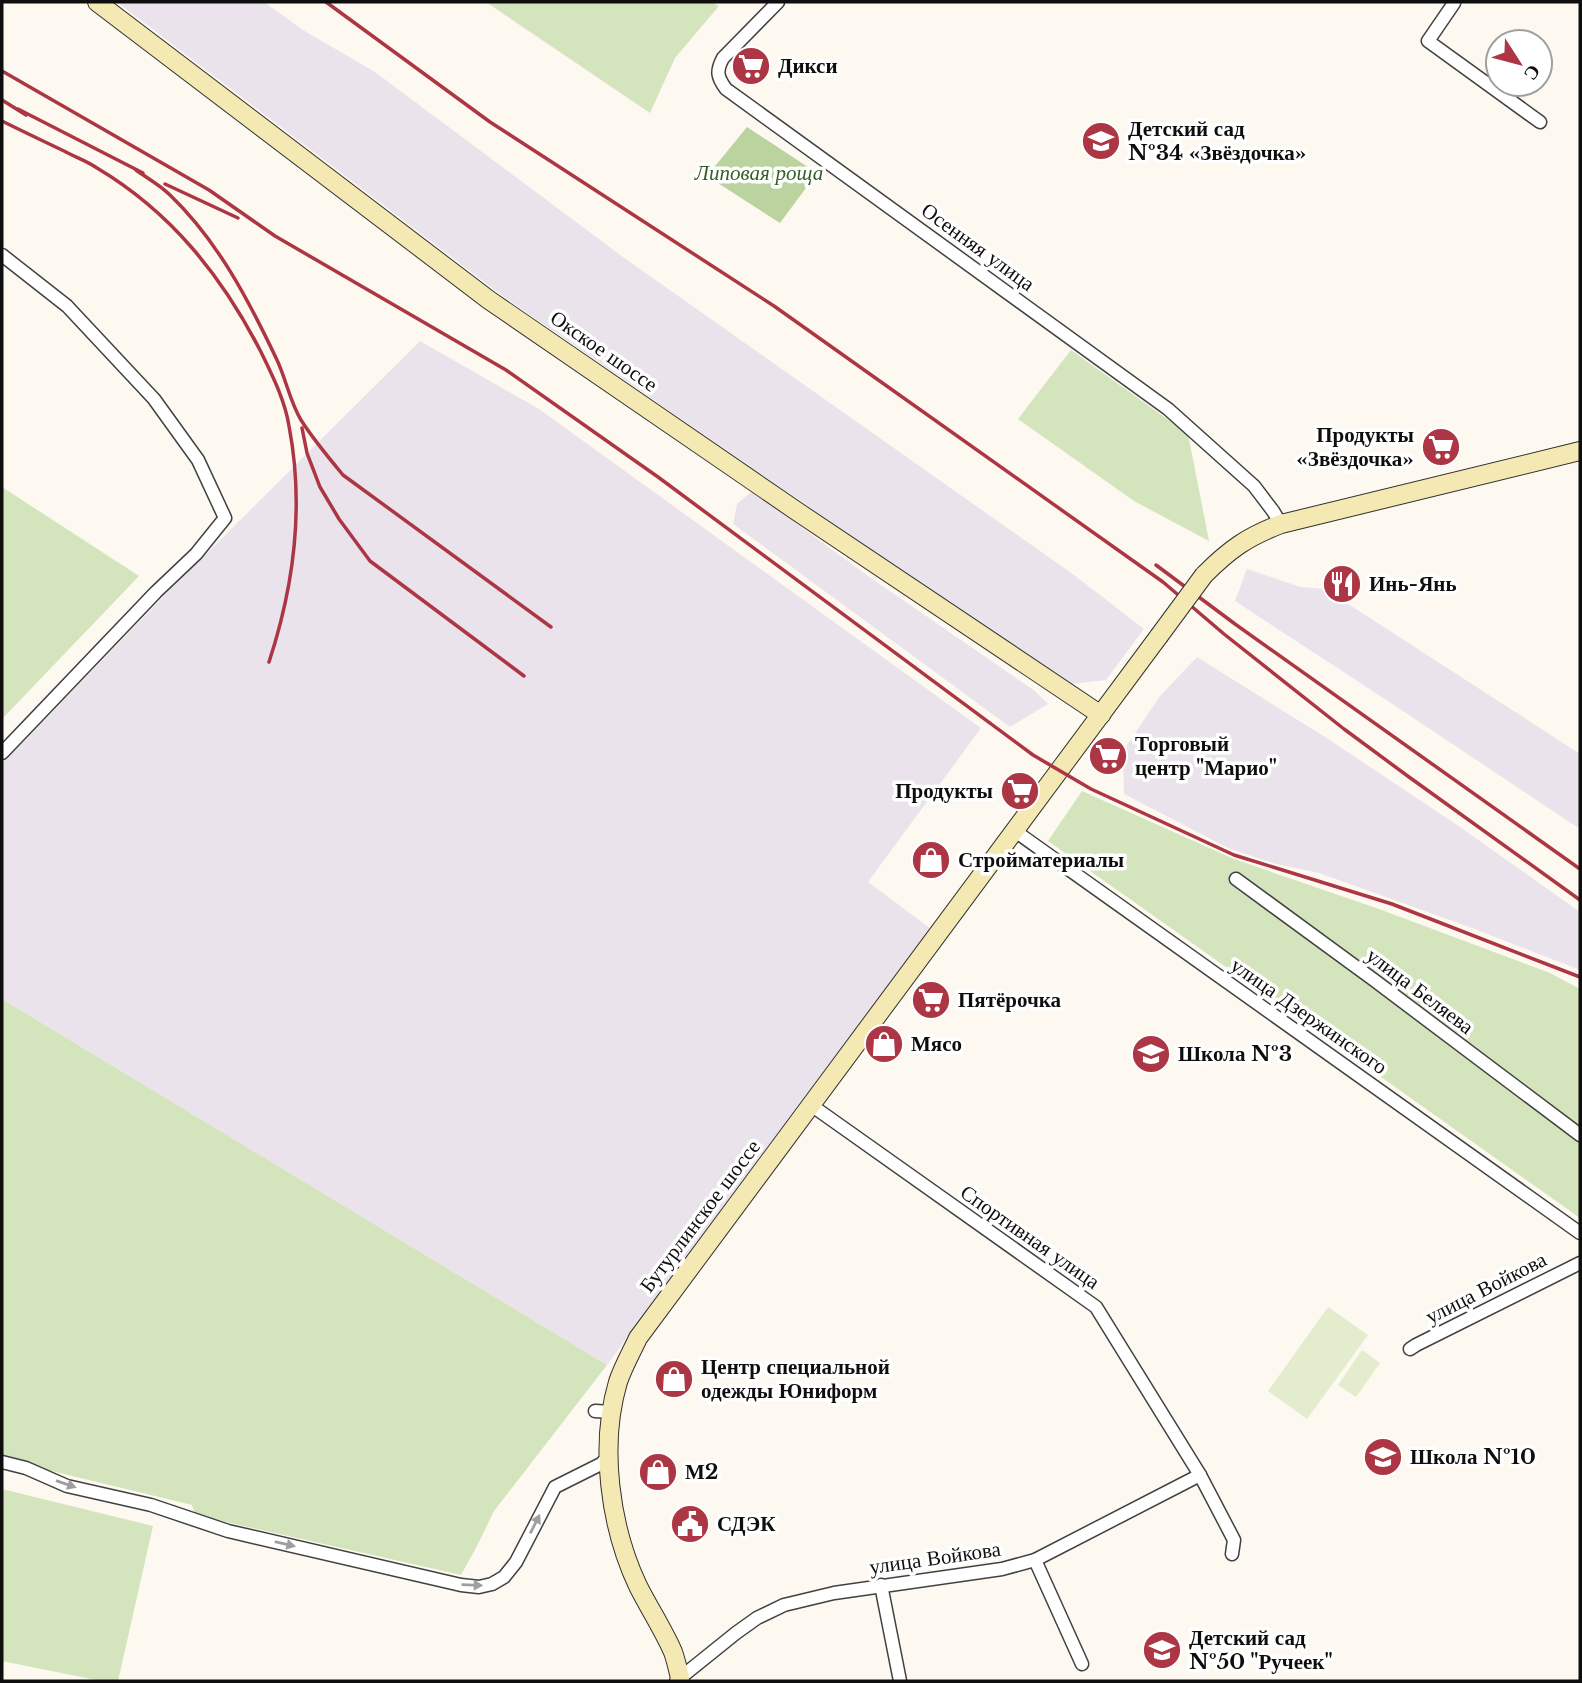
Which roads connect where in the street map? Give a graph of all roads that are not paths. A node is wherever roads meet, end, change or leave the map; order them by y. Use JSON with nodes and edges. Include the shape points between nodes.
{"nodes":[{"id":1,"x":97,"y":2,"type":"edge"},
{"id":2,"x":778,"y":2,"type":"edge"},
{"id":3,"x":1453,"y":2,"type":"edge"},
{"id":4,"x":1540,"y":122,"type":"dead end"},
{"id":5,"x":2,"y":256,"type":"edge"},
{"id":6,"x":1580,"y":451,"type":"edge"},
{"id":7,"x":1281,"y":524,"type":"junction"},
{"id":8,"x":1101,"y":715,"type":"junction"},
{"id":9,"x":2,"y":753,"type":"edge"},
{"id":10,"x":1015,"y":831,"type":"junction"},
{"id":11,"x":1236,"y":879,"type":"dead end"},
{"id":12,"x":811,"y":1105,"type":"junction"},
{"id":13,"x":1580,"y":1135,"type":"edge"},
{"id":14,"x":1580,"y":1233,"type":"edge"},
{"id":15,"x":1580,"y":1263,"type":"edge"},
{"id":16,"x":1410,"y":1349,"type":"dead end"},
{"id":17,"x":609,"y":1456,"type":"junction"},
{"id":18,"x":2,"y":1462,"type":"edge"},
{"id":19,"x":1200,"y":1475,"type":"junction"},
{"id":20,"x":1232,"y":1555,"type":"dead end"},
{"id":21,"x":1035,"y":1560,"type":"junction"},
{"id":22,"x":881,"y":1585,"type":"junction"},
{"id":23,"x":1082,"y":1664,"type":"dead end"},
{"id":24,"x":680,"y":1680,"type":"edge"},
{"id":25,"x":900,"y":1681,"type":"edge"}],
"edges":[{"from":1,"to":8,"type":"main road","name":"Окское шоссе","via":[[489,300]]},
{"from":2,"to":7,"type":"street","name":"Осенняя улица","via":[[723,58],[717,70],[726,89],[1168,408],[1254,486]]},
{"from":3,"to":4,"type":"street","via":[[1428,41]]},
{"from":5,"to":9,"type":"street","via":[[67,306],[154,399],[198,460],[225,518],[196,554]]},
{"from":6,"to":7,"type":"main road","name":"Бутурлинское шоссе"},
{"from":7,"to":8,"type":"main road","name":"Бутурлинское шоссе","bridge":true,"via":[[1256,533],[1204,575]]},
{"from":8,"to":10,"type":"main road","name":"Бутурлинское шоссе"},
{"from":10,"to":12,"type":"main road","name":"Бутурлинское шоссе"},
{"from":10,"to":14,"type":"street","name":"улица Дзержинского"},
{"from":11,"to":13,"type":"street","name":"улица Беляева"},
{"from":12,"to":17,"type":"main road","name":"Бутурлинское шоссе","via":[[638,1338],[603,1411]]},
{"from":12,"to":19,"type":"street","name":"Спортивная улица","via":[[1096,1307]]},
{"from":15,"to":16,"type":"street","name":"улица Войкова"},
{"from":18,"to":17,"type":"street","one_way":true,"via":[[67,1486],[151,1505],[228,1531],[479,1587],[504,1577],[516,1562],[555,1487]]},
{"from":17,"to":24,"type":"main road","name":"Бутурлинское шоссе","via":[[614,1510],[624,1550],[674,1655]]},
{"from":19,"to":20,"type":"street","name":"Спортивная улица","via":[[1234,1540]]},
{"from":19,"to":21,"type":"street","name":"улица Войкова"},
{"from":21,"to":22,"type":"street","name":"улица Войкова","via":[[1002,1569]]},
{"from":21,"to":23,"type":"street"},
{"from":22,"to":24,"type":"street","name":"улица Войкова","via":[[784,1605],[736,1633]]},
{"from":22,"to":25,"type":"street"}]}
